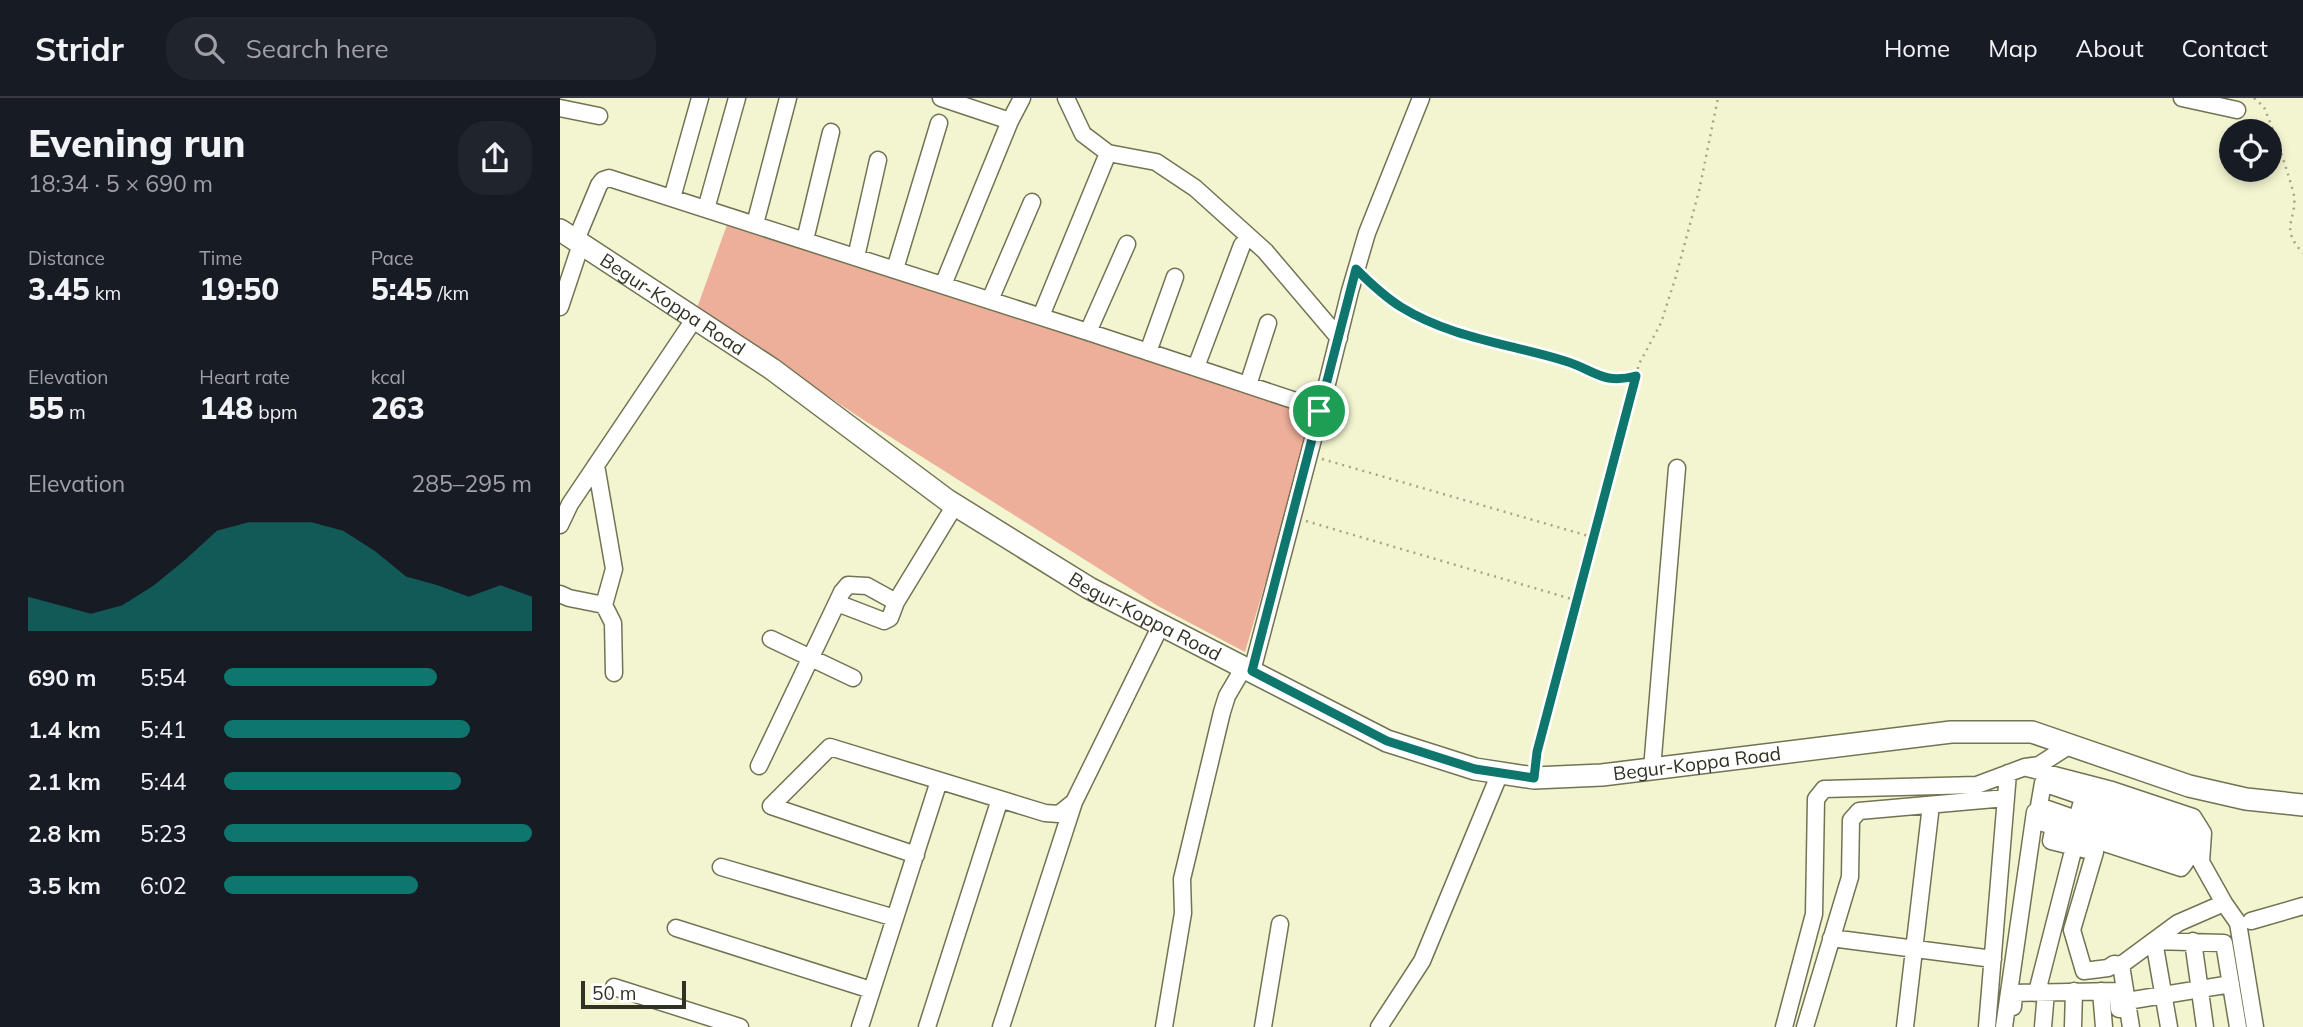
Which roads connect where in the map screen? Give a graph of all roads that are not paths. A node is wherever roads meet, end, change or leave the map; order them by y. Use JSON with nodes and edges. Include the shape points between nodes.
{"nodes":[{"id":1,"x":700,"y":98,"type":"edge"},
{"id":2,"x":737,"y":98,"type":"edge"},
{"id":3,"x":788,"y":98,"type":"edge"},
{"id":4,"x":941,"y":98,"type":"edge"},
{"id":5,"x":1023,"y":98,"type":"edge"},
{"id":6,"x":1066,"y":98,"type":"edge"},
{"id":7,"x":1421,"y":98,"type":"edge"},
{"id":8,"x":2182,"y":98,"type":"edge"},
{"id":9,"x":560,"y":108,"type":"edge"},
{"id":10,"x":2237,"y":110,"type":"dead end"},
{"id":11,"x":599,"y":116,"type":"dead end"},
{"id":12,"x":1010,"y":121,"type":"junction"},
{"id":13,"x":939,"y":122,"type":"dead end"},
{"id":14,"x":831,"y":132,"type":"dead end"},
{"id":15,"x":1108,"y":153,"type":"junction"},
{"id":16,"x":878,"y":160,"type":"dead end"},
{"id":17,"x":672,"y":198,"type":"junction"},
{"id":18,"x":1032,"y":202,"type":"dead end"},
{"id":19,"x":706,"y":209,"type":"junction"},
{"id":20,"x":755,"y":225,"type":"junction"},
{"id":21,"x":572,"y":238,"type":"edge"},
{"id":22,"x":805,"y":240,"type":"junction"},
{"id":23,"x":1127,"y":244,"type":"dead end"},
{"id":24,"x":1242,"y":245,"type":"dead end"},
{"id":25,"x":856,"y":257,"type":"junction"},
{"id":26,"x":895,"y":270,"type":"junction"},
{"id":27,"x":1175,"y":277,"type":"dead end"},
{"id":28,"x":564,"y":284,"type":"edge"},
{"id":29,"x":943,"y":285,"type":"junction"},
{"id":30,"x":990,"y":300,"type":"junction"},
{"id":31,"x":560,"y":307,"type":"edge"},
{"id":32,"x":1041,"y":316,"type":"junction"},
{"id":33,"x":695,"y":318,"type":"junction"},
{"id":34,"x":1268,"y":323,"type":"dead end"},
{"id":35,"x":1088,"y":332,"type":"junction"},
{"id":36,"x":1339,"y":338,"type":"junction"},
{"id":37,"x":1148,"y":352,"type":"junction"},
{"id":38,"x":1196,"y":367,"type":"junction"},
{"id":39,"x":1248,"y":385,"type":"junction"},
{"id":40,"x":1319,"y":411,"type":"junction"},
{"id":41,"x":596,"y":465,"type":"junction"},
{"id":42,"x":1677,"y":468,"type":"dead end"},
{"id":43,"x":955,"y":505,"type":"junction"},
{"id":44,"x":560,"y":526,"type":"edge"},
{"id":45,"x":560,"y":594,"type":"edge"},
{"id":46,"x":897,"y":602,"type":"junction"},
{"id":47,"x":837,"y":603,"type":"junction"},
{"id":48,"x":604,"y":605,"type":"junction"},
{"id":49,"x":1161,"y":625,"type":"junction"},
{"id":50,"x":771,"y":639,"type":"dead end"},
{"id":51,"x":810,"y":659,"type":"junction"},
{"id":52,"x":1248,"y":669,"type":"junction"},
{"id":53,"x":614,"y":673,"type":"dead end"},
{"id":54,"x":853,"y":678,"type":"dead end"},
{"id":55,"x":2070,"y":745,"type":"junction"},
{"id":56,"x":759,"y":766,"type":"dead end"},
{"id":57,"x":1653,"y":769,"type":"junction"},
{"id":58,"x":2033,"y":769,"type":"junction"},
{"id":59,"x":1500,"y":773,"type":"junction"},
{"id":60,"x":2008,"y":774,"type":"junction"},
{"id":61,"x":939,"y":781,"type":"junction"},
{"id":62,"x":1000,"y":799,"type":"junction"},
{"id":63,"x":2006,"y":799,"type":"junction"},
{"id":64,"x":1074,"y":802,"type":"junction"},
{"id":65,"x":1930,"y":805,"type":"junction"},
{"id":66,"x":2303,"y":805,"type":"edge"},
{"id":67,"x":2034,"y":820,"type":"junction"},
{"id":68,"x":2054,"y":826,"type":"junction"},
{"id":69,"x":2130,"y":831,"type":"junction"},
{"id":70,"x":2074,"y":847,"type":"junction"},
{"id":71,"x":916,"y":855,"type":"junction"},
{"id":72,"x":721,"y":867,"type":"dead end"},
{"id":73,"x":2224,"y":903,"type":"junction"},
{"id":74,"x":2303,"y":906,"type":"edge"},
{"id":75,"x":895,"y":918,"type":"junction"},
{"id":76,"x":2251,"y":921,"type":"dead end"},
{"id":77,"x":1280,"y":923,"type":"dead end"},
{"id":78,"x":676,"y":928,"type":"dead end"},
{"id":79,"x":1831,"y":938,"type":"junction"},
{"id":80,"x":2154,"y":941,"type":"junction"},
{"id":81,"x":2193,"y":942,"type":"junction"},
{"id":82,"x":1914,"y":949,"type":"junction"},
{"id":83,"x":1993,"y":959,"type":"junction"},
{"id":84,"x":2121,"y":965,"type":"junction"},
{"id":85,"x":2231,"y":984,"type":"junction"},
{"id":86,"x":614,"y":987,"type":"dead end"},
{"id":87,"x":2200,"y":989,"type":"junction"},
{"id":88,"x":871,"y":990,"type":"junction"},
{"id":89,"x":2074,"y":991,"type":"junction"},
{"id":90,"x":2101,"y":991,"type":"junction"},
{"id":91,"x":2041,"y":992,"type":"junction"},
{"id":92,"x":2163,"y":994,"type":"junction"},
{"id":93,"x":2127,"y":1001,"type":"junction"},
{"id":94,"x":719,"y":1024,"type":"edge"},
{"id":95,"x":740,"y":1027,"type":"edge"},
{"id":96,"x":860,"y":1027,"type":"edge"},
{"id":97,"x":927,"y":1027,"type":"edge"},
{"id":98,"x":1001,"y":1027,"type":"edge"},
{"id":99,"x":1164,"y":1027,"type":"edge"},
{"id":100,"x":1263,"y":1027,"type":"edge"},
{"id":101,"x":1379,"y":1027,"type":"edge"},
{"id":102,"x":1784,"y":1027,"type":"edge"},
{"id":103,"x":1805,"y":1027,"type":"edge"},
{"id":104,"x":1905,"y":1027,"type":"edge"},
{"id":105,"x":1987,"y":1027,"type":"edge"},
{"id":106,"x":2004,"y":1027,"type":"edge"},
{"id":107,"x":2011,"y":1027,"type":"edge"},
{"id":108,"x":2043,"y":1027,"type":"edge"},
{"id":109,"x":2073,"y":1027,"type":"edge"},
{"id":110,"x":2104,"y":1027,"type":"edge"},
{"id":111,"x":2122,"y":1027,"type":"edge"},
{"id":112,"x":2131,"y":1027,"type":"edge"},
{"id":113,"x":2169,"y":1027,"type":"edge"},
{"id":114,"x":2205,"y":1027,"type":"edge"},
{"id":115,"x":2238,"y":1027,"type":"edge"},
{"id":116,"x":2255,"y":1027,"type":"edge"}],
"edges":[{"from":1,"to":17,"type":"street"},
{"from":2,"to":19,"type":"street"},
{"from":3,"to":20,"type":"street"},
{"from":4,"to":12,"type":"street"},
{"from":5,"to":12,"type":"street"},
{"from":6,"to":15,"type":"street","via":[[1083,134]]},
{"from":7,"to":36,"type":"street","via":[[1367,233]]},
{"from":8,"to":10,"type":"street"},
{"from":9,"to":11,"type":"street"},
{"from":12,"to":29,"type":"street"},
{"from":13,"to":26,"type":"street"},
{"from":14,"to":22,"type":"street"},
{"from":15,"to":32,"type":"street"},
{"from":15,"to":36,"type":"street","via":[[1156,162],[1195,188],[1265,251]]},
{"from":16,"to":25,"type":"street"},
{"from":17,"to":19,"type":"street"},
{"from":17,"to":21,"type":"street","via":[[603,180]]},
{"from":18,"to":30,"type":"street"},
{"from":19,"to":20,"type":"street"},
{"from":20,"to":22,"type":"street"},
{"from":21,"to":28,"type":"street"},
{"from":21,"to":33,"type":"main road","name":"Begur-Koppa Road"},
{"from":22,"to":25,"type":"street"},
{"from":23,"to":35,"type":"street"},
{"from":24,"to":38,"type":"street"},
{"from":25,"to":26,"type":"street"},
{"from":26,"to":29,"type":"street"},
{"from":27,"to":37,"type":"street"},
{"from":28,"to":31,"type":"street"},
{"from":29,"to":30,"type":"street"},
{"from":30,"to":32,"type":"street"},
{"from":32,"to":35,"type":"street"},
{"from":33,"to":41,"type":"street"},
{"from":33,"to":43,"type":"main road","name":"Begur-Koppa Road","via":[[772,369]]},
{"from":34,"to":39,"type":"street"},
{"from":35,"to":37,"type":"street"},
{"from":36,"to":40,"type":"street"},
{"from":37,"to":38,"type":"street"},
{"from":38,"to":39,"type":"street"},
{"from":39,"to":40,"type":"street"},
{"from":40,"to":52,"type":"street"},
{"from":41,"to":44,"type":"street"},
{"from":41,"to":48,"type":"street","via":[[614,569]]},
{"from":42,"to":57,"type":"street"},
{"from":43,"to":46,"type":"street"},
{"from":43,"to":49,"type":"main road","name":"Begur-Koppa Road","via":[[1089,588]]},
{"from":45,"to":48,"type":"street"},
{"from":46,"to":47,"type":"street","via":[[854,584],[848,585]]},
{"from":46,"to":47,"type":"street","via":[[884,621]]},
{"from":47,"to":51,"type":"street"},
{"from":48,"to":53,"type":"street","via":[[613,623]]},
{"from":49,"to":52,"type":"main road","name":"Begur-Koppa Road"},
{"from":49,"to":64,"type":"street"},
{"from":50,"to":51,"type":"street"},
{"from":51,"to":54,"type":"street"},
{"from":51,"to":56,"type":"street"},
{"from":52,"to":59,"type":"main road","name":"Begur-Koppa Road","via":[[1387,741]]},
{"from":52,"to":99,"type":"street","via":[[1227,696],[1182,880],[1183,914]]},
{"from":55,"to":57,"type":"main road","name":"Begur-Koppa Road","via":[[2032,732],[1951,732]]},
{"from":55,"to":58,"type":"street"},
{"from":55,"to":66,"type":"main road","name":"Begur-Koppa Road","via":[[2189,786]]},
{"from":57,"to":59,"type":"main road","name":"Begur-Koppa Road","via":[[1534,778]]},
{"from":58,"to":60,"type":"street"},
{"from":58,"to":67,"type":"street"},
{"from":58,"to":73,"type":"street","via":[[2193,817],[2203,833],[2201,862]]},
{"from":59,"to":101,"type":"street","via":[[1422,961]]},
{"from":60,"to":63,"type":"street"},
{"from":60,"to":102,"type":"street","via":[[1977,785],[1825,789],[1816,799],[1814,914]]},
{"from":61,"to":62,"type":"street"},
{"from":61,"to":71,"type":"street"},
{"from":61,"to":71,"type":"street","via":[[830,747],[771,806]]},
{"from":62,"to":64,"type":"street","via":[[1059,814]]},
{"from":62,"to":97,"type":"street"},
{"from":63,"to":65,"type":"street"},
{"from":63,"to":83,"type":"street"},
{"from":64,"to":98,"type":"street"},
{"from":65,"to":79,"type":"street","via":[[1858,811],[1851,820],[1850,877]]},
{"from":65,"to":82,"type":"street"},
{"from":67,"to":68,"type":"street"},
{"from":67,"to":106,"type":"street"},
{"from":68,"to":69,"type":"street"},
{"from":68,"to":70,"type":"street","via":[[2051,841]]},
{"from":69,"to":69,"type":"street","via":[[2180,868],[2196,834]]},
{"from":69,"to":69,"type":"street","via":[[2085,792],[2081,796],[2043,783],[2039,806]]},
{"from":70,"to":84,"type":"street","via":[[2095,852],[2072,930],[2084,971]]},
{"from":70,"to":91,"type":"street"},
{"from":71,"to":75,"type":"street"},
{"from":72,"to":75,"type":"street"},
{"from":73,"to":80,"type":"street","via":[[2178,923]]},
{"from":73,"to":116,"type":"street","via":[[2238,923]]},
{"from":74,"to":76,"type":"street"},
{"from":75,"to":88,"type":"street"},
{"from":77,"to":100,"type":"street"},
{"from":78,"to":88,"type":"street"},
{"from":79,"to":82,"type":"street"},
{"from":79,"to":103,"type":"street"},
{"from":80,"to":81,"type":"street"},
{"from":80,"to":84,"type":"street"},
{"from":80,"to":92,"type":"street"},
{"from":81,"to":85,"type":"street","via":[[2224,943]]},
{"from":81,"to":87,"type":"street"},
{"from":82,"to":83,"type":"street"},
{"from":82,"to":104,"type":"street"},
{"from":83,"to":105,"type":"street"},
{"from":84,"to":93,"type":"street"},
{"from":85,"to":87,"type":"street"},
{"from":85,"to":115,"type":"street"},
{"from":86,"to":94,"type":"street"},
{"from":87,"to":92,"type":"street"},
{"from":87,"to":114,"type":"street"},
{"from":88,"to":96,"type":"street"},
{"from":89,"to":90,"type":"street"},
{"from":89,"to":91,"type":"street"},
{"from":89,"to":109,"type":"street"},
{"from":90,"to":110,"type":"street"},
{"from":90,"to":111,"type":"street","via":[[2117,991]]},
{"from":91,"to":107,"type":"street","via":[[2014,993]]},
{"from":91,"to":108,"type":"street"},
{"from":92,"to":93,"type":"street"},
{"from":92,"to":113,"type":"street"},
{"from":93,"to":112,"type":"street"},
{"from":94,"to":95,"type":"street"}]}
